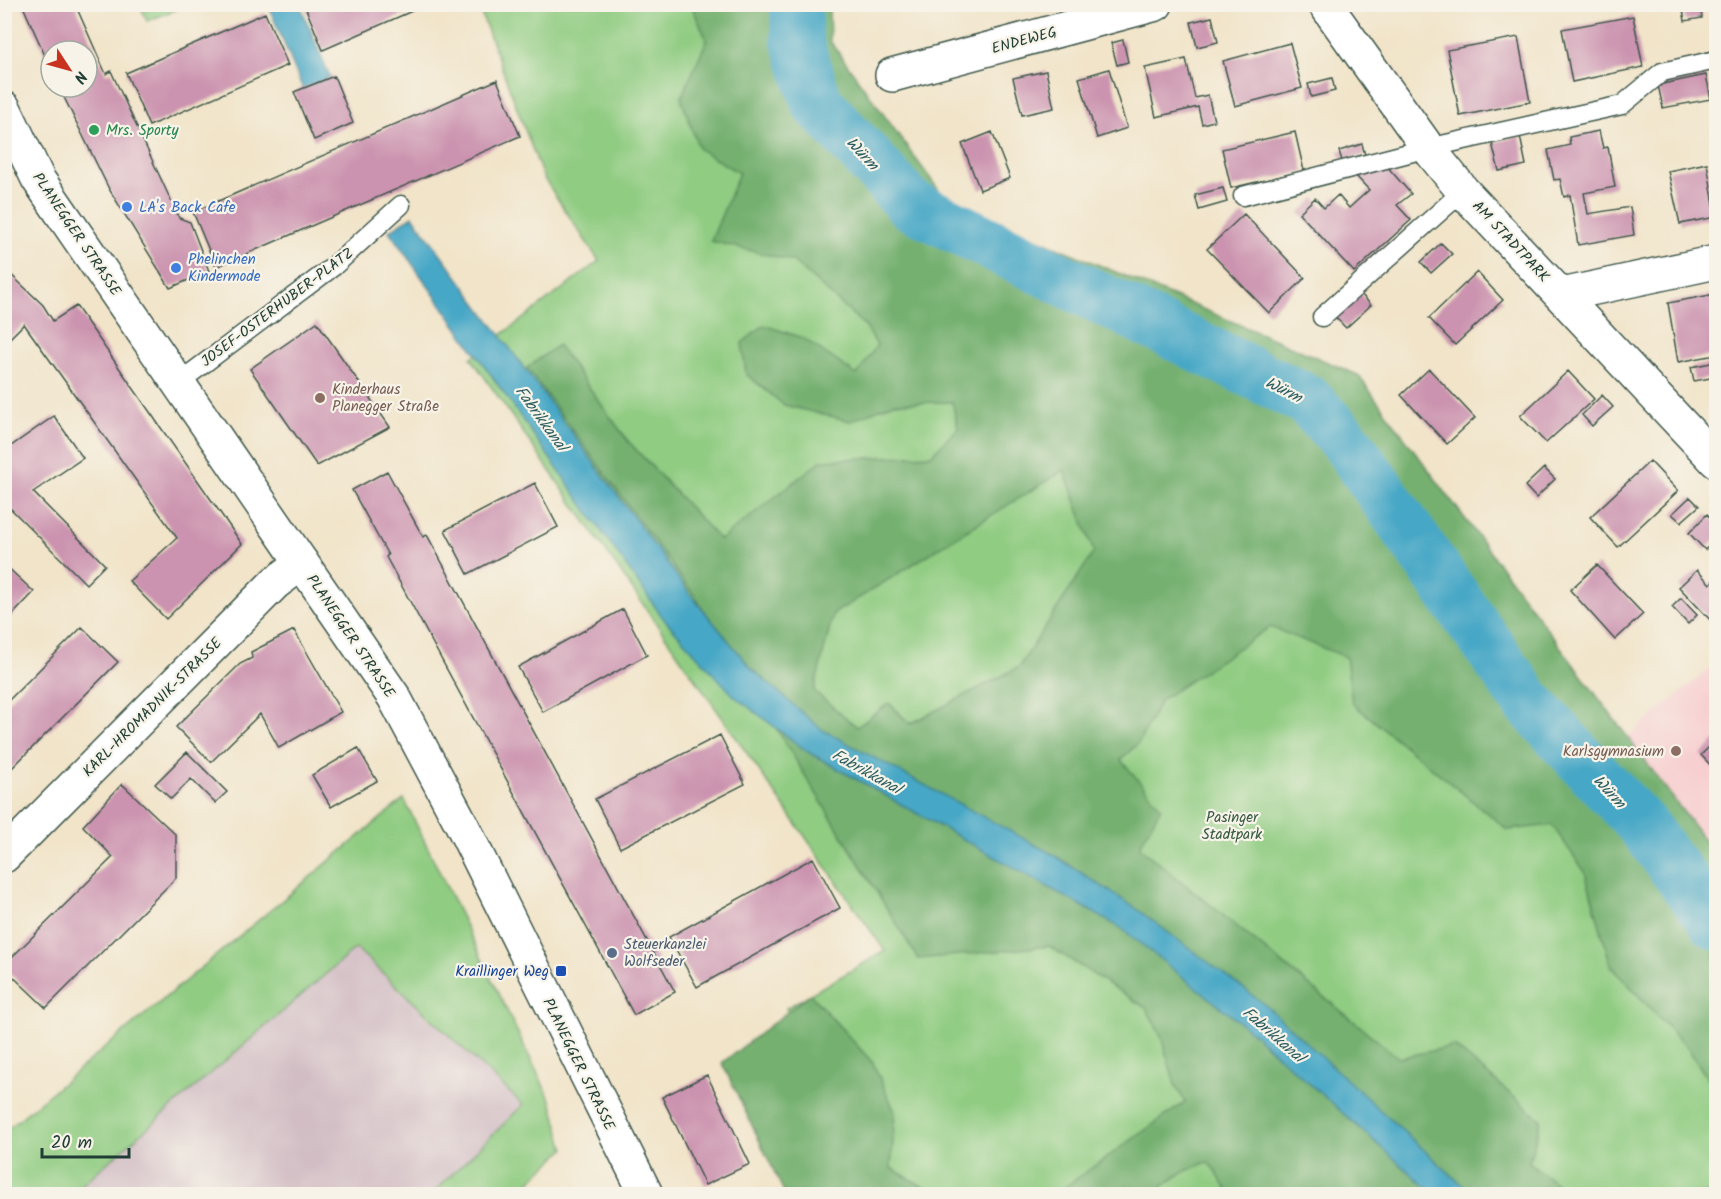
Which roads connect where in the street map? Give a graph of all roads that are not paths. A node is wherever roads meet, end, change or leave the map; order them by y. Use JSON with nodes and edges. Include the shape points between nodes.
{"nodes":[{"id":1,"x":1156,"y":4,"type":"edge"},
{"id":2,"x":1325,"y":4,"type":"edge"},
{"id":3,"x":1716,"y":60,"type":"edge"},
{"id":4,"x":891,"y":75,"type":"dead end"},
{"id":5,"x":4,"y":108,"type":"edge"},
{"id":6,"x":1428,"y":148,"type":"junction"},
{"id":7,"x":1462,"y":190,"type":"junction"},
{"id":8,"x":1243,"y":196,"type":"dead end"},
{"id":9,"x":402,"y":205,"type":"dead end"},
{"id":10,"x":1716,"y":262,"type":"edge"},
{"id":11,"x":1562,"y":295,"type":"junction"},
{"id":12,"x":1322,"y":317,"type":"dead end"},
{"id":13,"x":178,"y":383,"type":"junction"},
{"id":14,"x":1716,"y":461,"type":"edge"},
{"id":15,"x":302,"y":563,"type":"junction"},
{"id":16,"x":4,"y":855,"type":"edge"},
{"id":17,"x":646,"y":1194,"type":"edge"}],
"edges":[{"from":1,"to":4,"type":"street","name":"ENDEWEG"},
{"from":2,"to":6,"type":"street","name":"AM STADTPARK"},
{"from":3,"to":6,"type":"lane","via":[[1662,72],[1622,105]]},
{"from":5,"to":13,"type":"street","name":"PLANEGGER STRASSE","via":[[38,179]]},
{"from":6,"to":7,"type":"street","name":"AM STADTPARK"},
{"from":6,"to":8,"type":"lane"},
{"from":7,"to":11,"type":"street","name":"AM STADTPARK"},
{"from":7,"to":12,"type":"lane"},
{"from":9,"to":13,"type":"lane","name":"JOSEF-OSTERHUBER-PLATZ","via":[[334,266]]},
{"from":10,"to":11,"type":"street"},
{"from":11,"to":14,"type":"street","name":"AM STADTPARK"},
{"from":13,"to":15,"type":"street","name":"PLANEGGER STRASSE"},
{"from":15,"to":16,"type":"street","name":"KARL-HROMADNIK-STRASSE","via":[[275,583]]},
{"from":15,"to":17,"type":"street","name":"PLANEGGER STRASSE","via":[[394,697]]}]}
